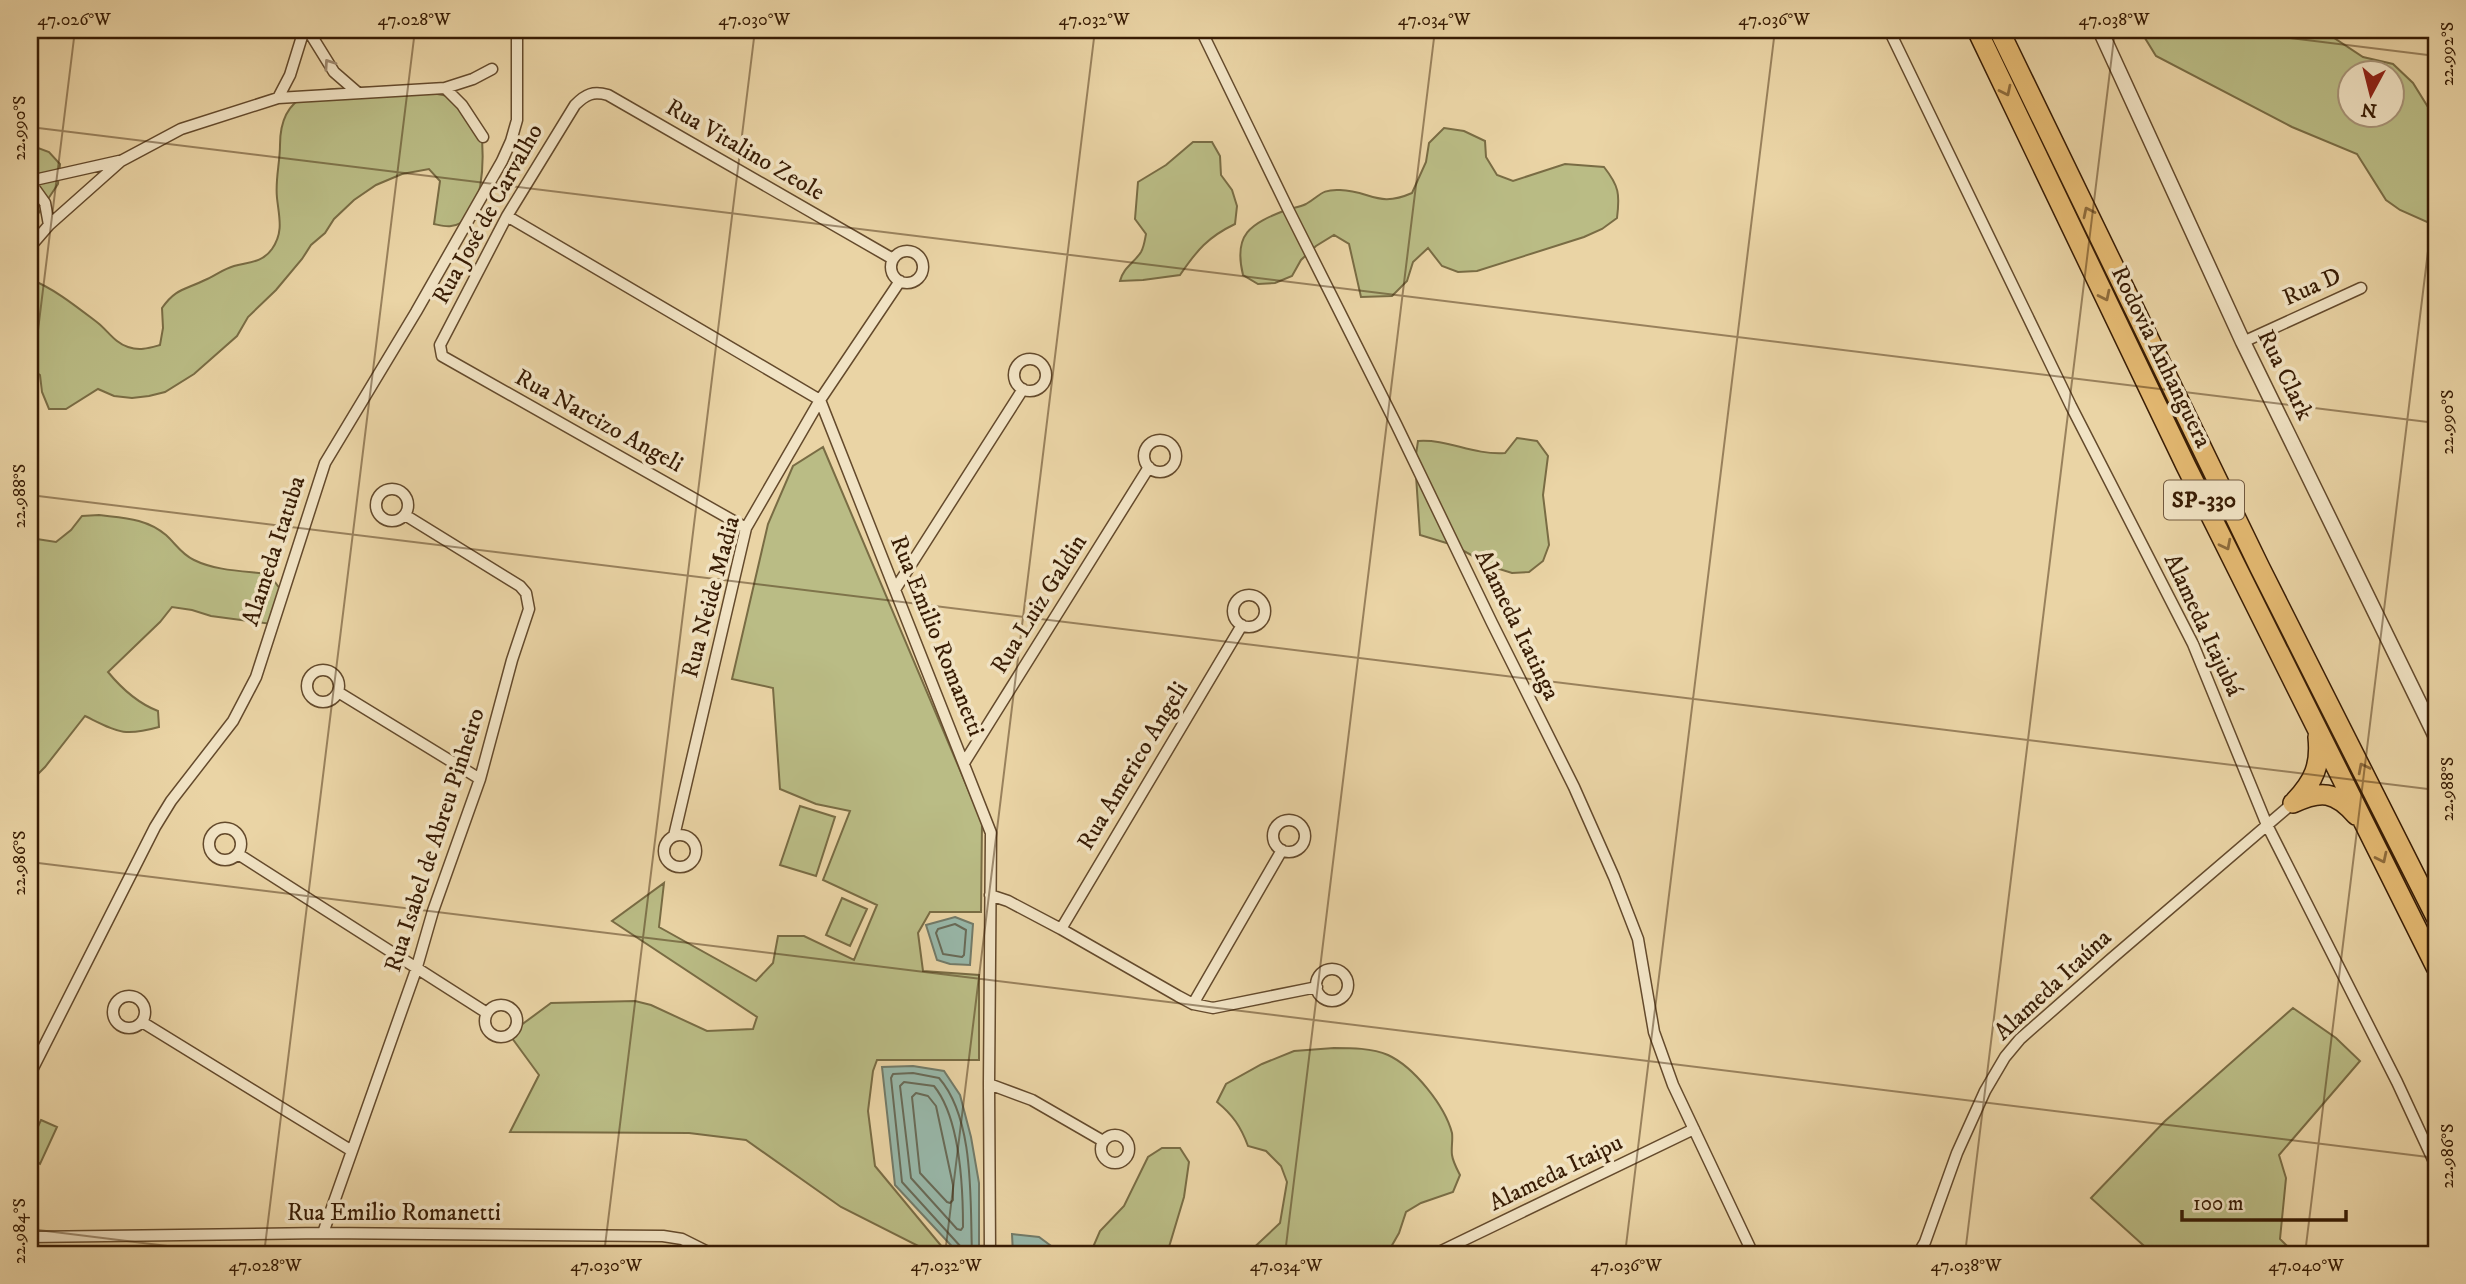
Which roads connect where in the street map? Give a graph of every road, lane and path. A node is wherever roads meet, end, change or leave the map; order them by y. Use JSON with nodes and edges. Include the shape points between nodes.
{"nodes":[{"id":1,"x":306,"y":30,"type":"edge"},
{"id":2,"x":517,"y":30,"type":"edge"},
{"id":3,"x":1201,"y":30,"type":"edge"},
{"id":4,"x":1889,"y":30,"type":"edge"},
{"id":5,"x":1977,"y":30,"type":"edge"},
{"id":6,"x":1999,"y":30,"type":"edge"},
{"id":7,"x":2100,"y":30,"type":"edge"},
{"id":8,"x":492,"y":69,"type":"dead end"},
{"id":9,"x":445,"y":88,"type":"junction"},
{"id":10,"x":357,"y":92,"type":"junction"},
{"id":11,"x":278,"y":98,"type":"junction"},
{"id":12,"x":575,"y":105,"type":"joint"},
{"id":13,"x":483,"y":137,"type":"dead end"},
{"id":14,"x":121,"y":161,"type":"junction"},
{"id":15,"x":30,"y":182,"type":"edge"},
{"id":16,"x":508,"y":216,"type":"junction"},
{"id":17,"x":49,"y":225,"type":"junction"},
{"id":18,"x":30,"y":247,"type":"edge"},
{"id":19,"x":893,"y":259,"type":"junction"},
{"id":20,"x":900,"y":281,"type":"junction"},
{"id":21,"x":2361,"y":288,"type":"dead end"},
{"id":22,"x":2243,"y":342,"type":"junction"},
{"id":23,"x":440,"y":345,"type":"joint"},
{"id":24,"x":1023,"y":389,"type":"dead end"},
{"id":25,"x":820,"y":400,"type":"junction"},
{"id":26,"x":1149,"y":467,"type":"dead end"},
{"id":27,"x":405,"y":515,"type":"dead end"},
{"id":28,"x":746,"y":528,"type":"junction"},
{"id":29,"x":896,"y":589,"type":"junction"},
{"id":30,"x":1242,"y":625,"type":"dead end"},
{"id":31,"x":338,"y":692,"type":"dead end"},
{"id":32,"x":2432,"y":720,"type":"edge"},
{"id":33,"x":2317,"y":726,"type":"junction"},
{"id":34,"x":2436,"y":737,"type":"edge"},
{"id":35,"x":964,"y":763,"type":"junction"},
{"id":36,"x":480,"y":779,"type":"junction"},
{"id":37,"x":2293,"y":803,"type":"junction"},
{"id":38,"x":2267,"y":825,"type":"junction"},
{"id":39,"x":2366,"y":826,"type":"junction"},
{"id":40,"x":674,"y":836,"type":"dead end"},
{"id":41,"x":1282,"y":850,"type":"dead end"},
{"id":42,"x":238,"y":854,"type":"dead end"},
{"id":43,"x":990,"y":895,"type":"junction"},
{"id":44,"x":2436,"y":917,"type":"edge"},
{"id":45,"x":1061,"y":929,"type":"junction"},
{"id":46,"x":2436,"y":967,"type":"edge"},
{"id":47,"x":416,"y":970,"type":"junction"},
{"id":48,"x":1317,"y":987,"type":"dead end"},
{"id":49,"x":1193,"y":1004,"type":"junction"},
{"id":50,"x":487,"y":1013,"type":"dead end"},
{"id":51,"x":142,"y":1022,"type":"dead end"},
{"id":52,"x":30,"y":1074,"type":"edge"},
{"id":53,"x":989,"y":1084,"type":"junction"},
{"id":54,"x":1694,"y":1129,"type":"junction"},
{"id":55,"x":1103,"y":1141,"type":"dead end"},
{"id":56,"x":352,"y":1151,"type":"junction"},
{"id":57,"x":2436,"y":1166,"type":"edge"},
{"id":58,"x":323,"y":1233,"type":"junction"},
{"id":59,"x":30,"y":1237,"type":"edge"},
{"id":60,"x":708,"y":1253,"type":"edge"},
{"id":61,"x":990,"y":1254,"type":"edge"},
{"id":62,"x":1435,"y":1254,"type":"edge"},
{"id":63,"x":1753,"y":1254,"type":"edge"},
{"id":64,"x":1918,"y":1254,"type":"edge"}],
"edges":[{"from":10,"to":1,"type":"street","one_way":true,"via":[[334,72]]},
{"from":1,"to":11,"type":"street"},
{"from":2,"to":52,"type":"street","name":"Alameda Itatuba","via":[[517,120],[502,162],[325,463],[256,677],[233,721],[155,827]]},
{"from":3,"to":54,"type":"street","name":"Alameda Itatinga","via":[[1574,786],[1637,939],[1654,1032]]},
{"from":4,"to":38,"type":"street","name":"Alameda Itajubá","via":[[2071,406],[2193,644]]},
{"from":5,"to":33,"type":"highway","name":"Rodovia Anhanguera","number":"SP-330","one_way":true},
{"from":44,"to":6,"type":"highway","name":"Rodovia Anhanguera","number":"SP-330","one_way":true},
{"from":7,"to":22,"type":"street","name":"Rua Clark"},
{"from":8,"to":9,"type":"street"},
{"from":9,"to":10,"type":"street"},
{"from":9,"to":13,"type":"street"},
{"from":10,"to":11,"type":"street"},
{"from":11,"to":14,"type":"street","via":[[181,130]]},
{"from":12,"to":16,"type":"street","name":"Rua José de Carvalho"},
{"from":12,"to":19,"type":"street","name":"Rua Vitalino Zeole","via":[[588,94],[608,95]]},
{"from":14,"to":15,"type":"street"},
{"from":14,"to":17,"type":"street"},
{"from":15,"to":17,"type":"street","via":[[45,203]]},
{"from":16,"to":23,"type":"street","name":"Rua José de Carvalho"},
{"from":16,"to":25,"type":"street"},
{"from":17,"to":18,"type":"street"},
{"from":19,"to":20,"type":"street","via":[[891,269]]},
{"from":19,"to":20,"type":"street","name":"Rua Vitalino Zeole","via":[[906,251],[922,262],[919,277],[911,283]]},
{"from":20,"to":25,"type":"street","name":"Rua Neide Madia"},
{"from":21,"to":22,"type":"street","name":"Rua D"},
{"from":22,"to":32,"type":"street","name":"Rua Clark"},
{"from":23,"to":28,"type":"street","name":"Rua Narcizo Angeli","via":[[442,356],[449,361]]},
{"from":24,"to":29,"type":"street"},
{"from":25,"to":28,"type":"street","name":"Rua Neide Madia"},
{"from":25,"to":29,"type":"street","name":"Rua Emilio Romanetti"},
{"from":26,"to":35,"type":"street","name":"Rua Luiz Galdin"},
{"from":27,"to":36,"type":"street","name":"Rua Isabel de Abreu Pinheiro","via":[[520,586],[529,601]]},
{"from":28,"to":40,"type":"street","name":"Rua Neide Madia"},
{"from":29,"to":35,"type":"street","name":"Rua Emilio Romanetti"},
{"from":30,"to":45,"type":"street","name":"Rua Americo Angeli"},
{"from":31,"to":36,"type":"street"},
{"from":32,"to":34,"type":"street","name":"Rua Clark"},
{"from":33,"to":37,"type":"highway","via":[[2319,761],[2309,786]]},
{"from":33,"to":39,"type":"highway","name":"Rodovia Anhanguera","number":"SP-330"},
{"from":35,"to":43,"type":"street","name":"Rua Emilio Romanetti","via":[[991,833]]},
{"from":36,"to":47,"type":"street","name":"Rua Isabel de Abreu Pinheiro"},
{"from":37,"to":38,"type":"street","name":"Alameda Itaúna"},
{"from":37,"to":39,"type":"highway","via":[[2314,795],[2334,796]]},
{"from":38,"to":57,"type":"street","name":"Alameda Itajubá"},
{"from":38,"to":64,"type":"street","name":"Alameda Itaúna","via":[[2020,1039],[2005,1057],[1957,1153]]},
{"from":39,"to":46,"type":"highway","name":"Rodovia Anhanguera","number":"SP-330","one_way":true},
{"from":41,"to":49,"type":"street"},
{"from":42,"to":47,"type":"street"},
{"from":43,"to":45,"type":"street"},
{"from":43,"to":53,"type":"street","name":"Rua Emilio Romanetti"},
{"from":45,"to":49,"type":"street"},
{"from":47,"to":50,"type":"street"},
{"from":47,"to":56,"type":"street","name":"Rua Isabel de Abreu Pinheiro"},
{"from":48,"to":49,"type":"street","via":[[1224,1007]]},
{"from":51,"to":56,"type":"street"},
{"from":53,"to":55,"type":"street","via":[[1032,1100]]},
{"from":53,"to":61,"type":"street","name":"Rua Emilio Romanetti"},
{"from":54,"to":62,"type":"street","name":"Alameda Itaipu"},
{"from":54,"to":63,"type":"street","name":"Alameda Itatinga"},
{"from":56,"to":58,"type":"street","name":"Rua Isabel de Abreu Pinheiro"},
{"from":58,"to":59,"type":"street","name":"Rua Emilio Romanetti"},
{"from":58,"to":60,"type":"street","name":"Rua Emilio Romanetti","via":[[663,1236],[682,1239]]}]}
